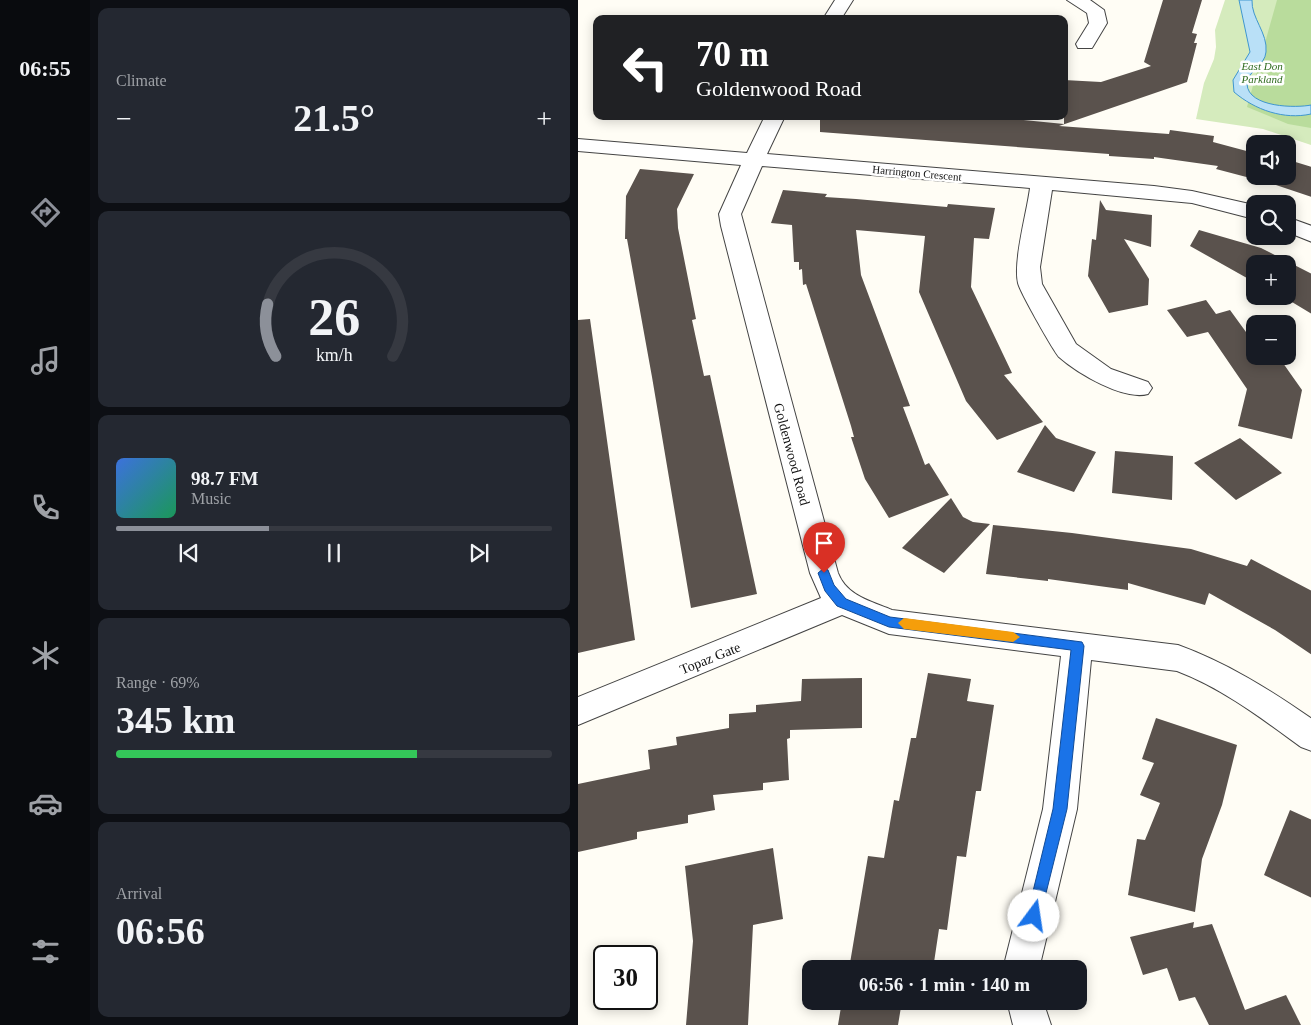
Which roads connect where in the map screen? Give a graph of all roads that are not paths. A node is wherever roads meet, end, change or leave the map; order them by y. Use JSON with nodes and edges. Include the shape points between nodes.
{"nodes":[{"id":1,"x":844,"y":0,"type":"edge"},
{"id":2,"x":1076,"y":0,"type":"edge"},
{"id":3,"x":835,"y":15,"type":"edge"},
{"id":4,"x":1085,"y":44,"type":"dead end"},
{"id":5,"x":773,"y":120,"type":"edge"},
{"id":6,"x":578,"y":145,"type":"edge"},
{"id":7,"x":755,"y":160,"type":"junction"},
{"id":8,"x":1042,"y":183,"type":"junction"},
{"id":9,"x":1246,"y":210,"type":"edge"},
{"id":10,"x":1296,"y":228,"type":"edge"},
{"id":11,"x":1312,"y":235,"type":"edge"},
{"id":12,"x":1139,"y":388,"type":"dead end"},
{"id":13,"x":842,"y":602,"type":"junction"},
{"id":14,"x":1077,"y":646,"type":"junction"},
{"id":15,"x":578,"y":711,"type":"edge"},
{"id":16,"x":1312,"y":736,"type":"edge"},
{"id":17,"x":1023,"y":960,"type":"edge"},
{"id":18,"x":1028,"y":1010,"type":"edge"},
{"id":19,"x":1032,"y":1025,"type":"edge"}],
"edges":[{"from":1,"to":3,"type":"street"},
{"from":2,"to":4,"type":"street","via":[[1095,10],[1098,23]]},
{"from":5,"to":7,"type":"street","name":"Goldenwood Road"},
{"from":6,"to":7,"type":"street","name":"Harrington Crescent"},
{"from":7,"to":8,"type":"street","name":"Harrington Crescent"},
{"from":7,"to":13,"type":"street","name":"Goldenwood Road","via":[[734,202],[730,214],[732,226],[824,573],[829,587]]},
{"from":8,"to":9,"type":"street","name":"Harrington Crescent","via":[[1192,197]]},
{"from":8,"to":12,"type":"street","via":[[1029,267],[1030,284],[1067,350],[1102,376]]},
{"from":10,"to":11,"type":"street"},
{"from":13,"to":14,"type":"street","via":[[889,622]]},
{"from":13,"to":15,"type":"street","name":"Topaz Gate"},
{"from":14,"to":16,"type":"street","via":[[1169,657],[1206,668],[1236,683]]},
{"from":14,"to":17,"type":"street","via":[[1060,809]]},
{"from":18,"to":19,"type":"street"}]}
